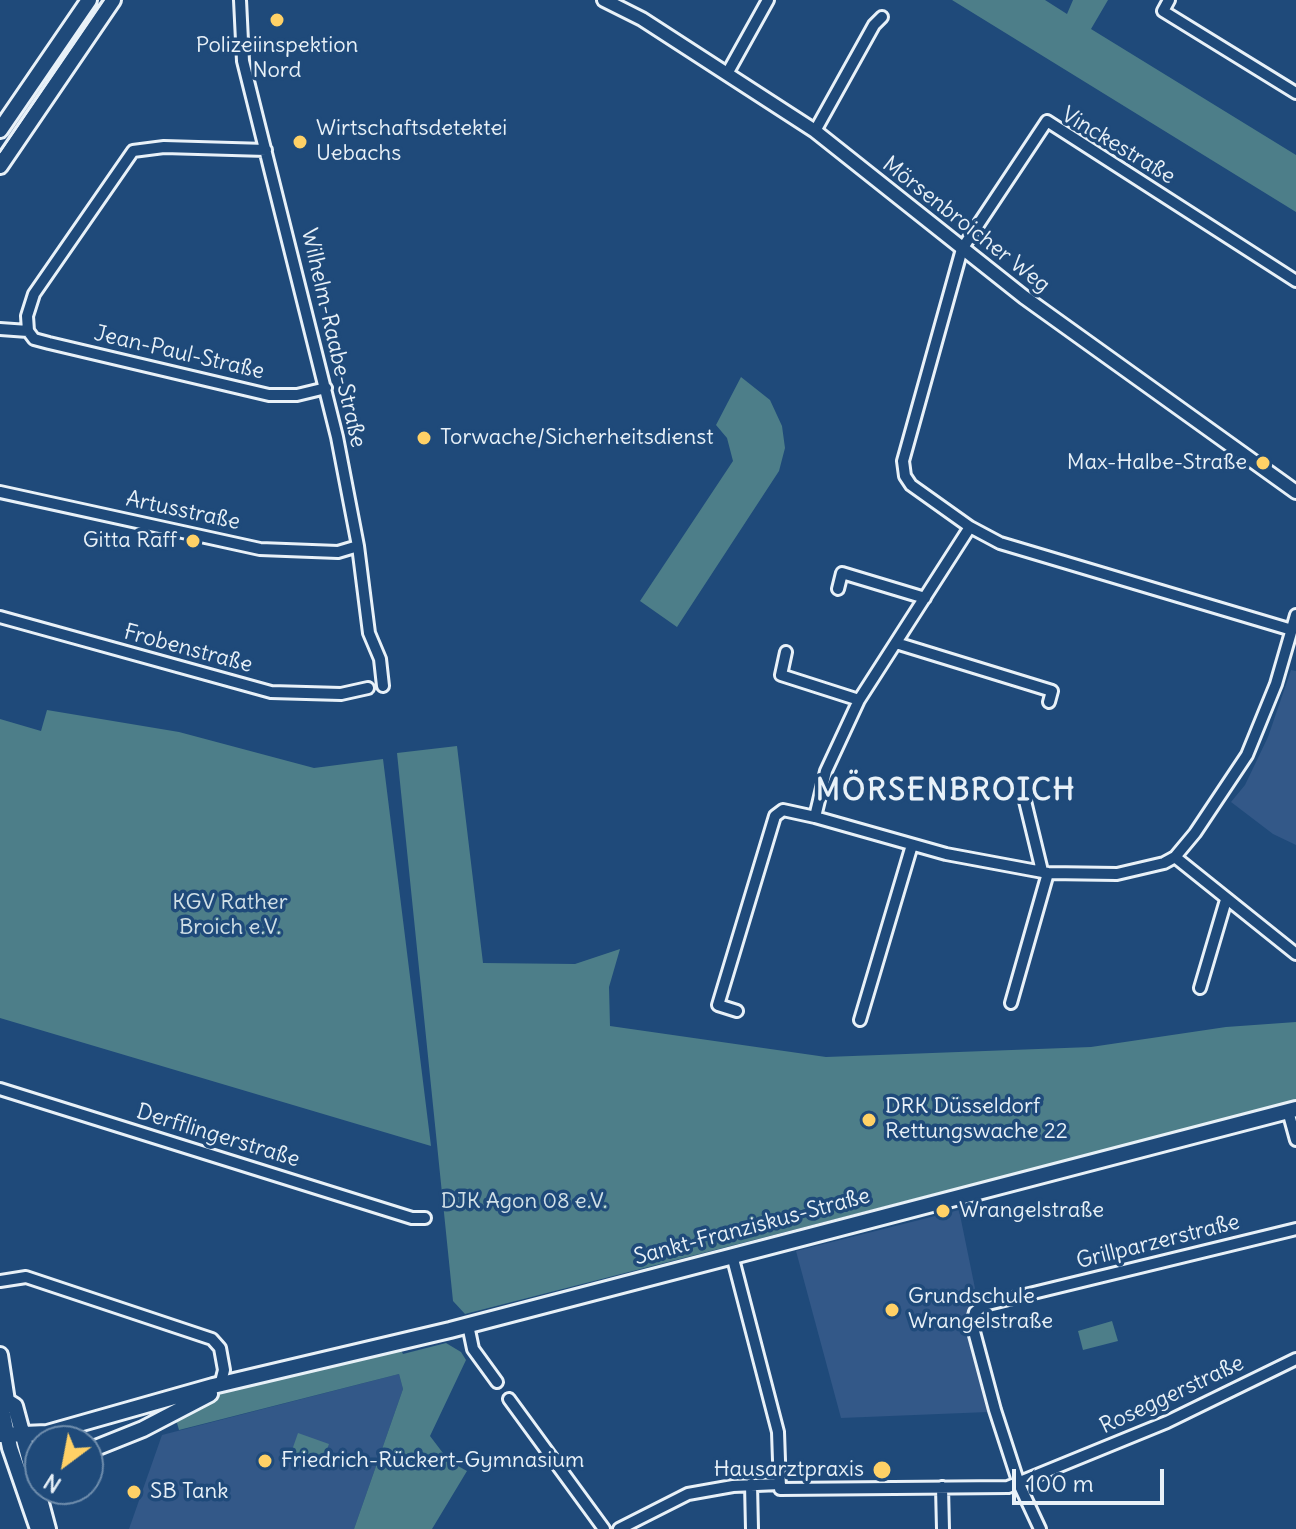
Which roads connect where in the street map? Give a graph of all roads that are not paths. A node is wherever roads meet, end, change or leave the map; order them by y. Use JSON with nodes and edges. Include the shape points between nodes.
{"nodes":[{"id":1,"x":89,"y":0,"type":"edge"},
{"id":2,"x":113,"y":0,"type":"edge"},
{"id":3,"x":240,"y":0,"type":"edge"},
{"id":4,"x":604,"y":0,"type":"edge"},
{"id":5,"x":768,"y":0,"type":"edge"},
{"id":6,"x":1169,"y":0,"type":"edge"},
{"id":7,"x":882,"y":17,"type":"dead end"},
{"id":8,"x":728,"y":72,"type":"junction"},
{"id":9,"x":1296,"y":93,"type":"edge"},
{"id":10,"x":0,"y":130,"type":"edge"},
{"id":11,"x":815,"y":131,"type":"junction"},
{"id":12,"x":266,"y":150,"type":"junction"},
{"id":13,"x":0,"y":166,"type":"edge"},
{"id":14,"x":962,"y":249,"type":"junction"},
{"id":15,"x":1296,"y":281,"type":"edge"},
{"id":16,"x":0,"y":329,"type":"edge"},
{"id":17,"x":28,"y":331,"type":"junction"},
{"id":18,"x":326,"y":388,"type":"junction"},
{"id":19,"x":0,"y":492,"type":"edge"},
{"id":20,"x":1296,"y":492,"type":"edge"},
{"id":21,"x":970,"y":527,"type":"junction"},
{"id":22,"x":358,"y":546,"type":"junction"},
{"id":23,"x":838,"y":589,"type":"dead end"},
{"id":24,"x":925,"y":598,"type":"junction"},
{"id":25,"x":1296,"y":615,"type":"edge"},
{"id":26,"x":0,"y":617,"type":"edge"},
{"id":27,"x":1292,"y":630,"type":"junction"},
{"id":28,"x":896,"y":643,"type":"junction"},
{"id":29,"x":786,"y":652,"type":"dead end"},
{"id":30,"x":383,"y":686,"type":"dead end"},
{"id":31,"x":368,"y":688,"type":"dead end"},
{"id":32,"x":859,"y":700,"type":"junction"},
{"id":33,"x":1049,"y":702,"type":"dead end"},
{"id":34,"x":1025,"y":801,"type":"dead end"},
{"id":35,"x":815,"y":817,"type":"junction"},
{"id":36,"x":912,"y":845,"type":"junction"},
{"id":37,"x":1175,"y":857,"type":"junction"},
{"id":38,"x":1045,"y":872,"type":"junction"},
{"id":39,"x":1226,"y":900,"type":"junction"},
{"id":40,"x":1296,"y":954,"type":"edge"},
{"id":41,"x":1200,"y":988,"type":"dead end"},
{"id":42,"x":1011,"y":1003,"type":"dead end"},
{"id":43,"x":737,"y":1011,"type":"dead end"},
{"id":44,"x":860,"y":1020,"type":"dead end"},
{"id":45,"x":0,"y":1089,"type":"edge"},
{"id":46,"x":1292,"y":1110,"type":"edge"},
{"id":47,"x":1296,"y":1140,"type":"edge"},
{"id":48,"x":425,"y":1218,"type":"dead end"},
{"id":49,"x":1296,"y":1229,"type":"edge"},
{"id":50,"x":732,"y":1255,"type":"junction"},
{"id":51,"x":0,"y":1281,"type":"edge"},
{"id":52,"x":468,"y":1325,"type":"junction"},
{"id":53,"x":0,"y":1355,"type":"edge"},
{"id":54,"x":1296,"y":1359,"type":"edge"},
{"id":55,"x":497,"y":1382,"type":"dead end"},
{"id":56,"x":220,"y":1387,"type":"junction"},
{"id":57,"x":509,"y":1399,"type":"dead end"},
{"id":58,"x":2,"y":1409,"type":"edge"},
{"id":59,"x":89,"y":1422,"type":"junction"},
{"id":60,"x":78,"y":1425,"type":"edge"},
{"id":61,"x":94,"y":1425,"type":"edge"},
{"id":62,"x":7,"y":1441,"type":"edge"},
{"id":63,"x":104,"y":1445,"type":"edge"},
{"id":64,"x":24,"y":1461,"type":"edge"},
{"id":65,"x":24,"y":1468,"type":"edge"},
{"id":66,"x":0,"y":1473,"type":"edge"},
{"id":67,"x":751,"y":1484,"type":"junction"},
{"id":68,"x":1019,"y":1484,"type":"junction"},
{"id":69,"x":780,"y":1487,"type":"junction"},
{"id":70,"x":942,"y":1487,"type":"junction"},
{"id":71,"x":35,"y":1505,"type":"edge"},
{"id":72,"x":41,"y":1505,"type":"edge"},
{"id":73,"x":38,"y":1529,"type":"edge"},
{"id":74,"x":48,"y":1529,"type":"edge"},
{"id":75,"x":604,"y":1529,"type":"edge"},
{"id":76,"x":619,"y":1529,"type":"edge"},
{"id":77,"x":752,"y":1529,"type":"edge"},
{"id":78,"x":943,"y":1529,"type":"edge"},
{"id":79,"x":1040,"y":1529,"type":"edge"}],
"edges":[{"from":1,"to":10,"type":"main road"},
{"from":2,"to":13,"type":"main road"},
{"from":3,"to":12,"type":"street","name":"Wilhelm-Raabe-Straße","via":[[243,61]]},
{"from":4,"to":8,"type":"street","name":"Mörsenbroicher Weg"},
{"from":5,"to":8,"type":"street"},
{"from":6,"to":9,"type":"street","via":[[1163,11]]},
{"from":7,"to":11,"type":"street"},
{"from":8,"to":11,"type":"street","name":"Mörsenbroicher Weg"},
{"from":11,"to":14,"type":"street","name":"Mörsenbroicher Weg"},
{"from":12,"to":17,"type":"street","via":[[139,149],[129,155],[34,294]]},
{"from":12,"to":18,"type":"street","name":"Wilhelm-Raabe-Straße"},
{"from":14,"to":15,"type":"street","name":"Vinckestraße","via":[[1047,121]]},
{"from":14,"to":20,"type":"street","name":"Mörsenbroicher Weg"},
{"from":14,"to":21,"type":"street","via":[[903,461],[911,485]]},
{"from":16,"to":17,"type":"street","name":"Jean-Paul-Straße"},
{"from":17,"to":18,"type":"street","name":"Jean-Paul-Straße","via":[[49,343],[269,395]]},
{"from":18,"to":22,"type":"street","name":"Wilhelm-Raabe-Straße"},
{"from":19,"to":22,"type":"street","name":"Artusstraße","via":[[260,549],[338,552]]},
{"from":21,"to":24,"type":"street"},
{"from":21,"to":27,"type":"street","via":[[1017,550]]},
{"from":22,"to":30,"type":"street","name":"Wilhelm-Raabe-Straße","via":[[369,633]]},
{"from":23,"to":24,"type":"street","via":[[842,573]]},
{"from":24,"to":28,"type":"street"},
{"from":25,"to":27,"type":"street"},
{"from":26,"to":31,"type":"street","name":"Frobenstraße","via":[[271,692],[341,694]]},
{"from":27,"to":37,"type":"street","via":[[1259,732],[1217,803]]},
{"from":28,"to":32,"type":"street"},
{"from":28,"to":33,"type":"street","via":[[1052,691]]},
{"from":29,"to":32,"type":"street","via":[[781,675]]},
{"from":32,"to":35,"type":"street","via":[[826,771]]},
{"from":34,"to":38,"type":"street"},
{"from":35,"to":36,"type":"street"},
{"from":35,"to":43,"type":"street","via":[[783,810],[775,816],[718,1005]]},
{"from":36,"to":38,"type":"street"},
{"from":36,"to":44,"type":"street"},
{"from":37,"to":38,"type":"street","via":[[1117,874]]},
{"from":37,"to":39,"type":"street"},
{"from":38,"to":42,"type":"street"},
{"from":39,"to":40,"type":"street"},
{"from":39,"to":41,"type":"street"},
{"from":45,"to":48,"type":"street","name":"Derfflingerstraße"},
{"from":46,"to":47,"type":"street"},
{"from":46,"to":50,"type":"main road","name":"Sankt-Franziskus-Straße"},
{"from":49,"to":68,"type":"street","name":"Grillparzerstraße","via":[[984,1305],[975,1312],[972,1324]]},
{"from":50,"to":52,"type":"main road","name":"Sankt-Franziskus-Straße"},
{"from":50,"to":69,"type":"street","via":[[778,1432]]},
{"from":51,"to":56,"type":"street","via":[[26,1277],[212,1339],[220,1348],[224,1370]]},
{"from":52,"to":55,"type":"street","via":[[473,1349]]},
{"from":52,"to":56,"type":"main road","name":"Sankt-Franziskus-Straße"},
{"from":53,"to":58,"type":"main road"},
{"from":54,"to":68,"type":"street","name":"Roseggerstraße","via":[[1167,1422]]},
{"from":56,"to":59,"type":"main road","name":"Sankt-Franziskus-Straße"},
{"from":56,"to":63,"type":"main road","name":"Sankt-Franziskus-Straße"},
{"from":57,"to":75,"type":"street"},
{"from":58,"to":62,"type":"main road","via":[[15,1406]]},
{"from":59,"to":60,"type":"main road","name":"Sankt-Franziskus-Straße"},
{"from":59,"to":61,"type":"main road"},
{"from":62,"to":64,"type":"main road"},
{"from":65,"to":66,"type":"main road"},
{"from":67,"to":69,"type":"street","name":"Roseggerstraße"},
{"from":67,"to":76,"type":"street","name":"Roseggerstraße","via":[[688,1494]]},
{"from":67,"to":77,"type":"street"},
{"from":68,"to":70,"type":"street","name":"Roseggerstraße"},
{"from":68,"to":79,"type":"street"},
{"from":69,"to":70,"type":"street","name":"Roseggerstraße"},
{"from":70,"to":78,"type":"street"},
{"from":71,"to":73,"type":"main road"},
{"from":72,"to":74,"type":"main road"}]}
